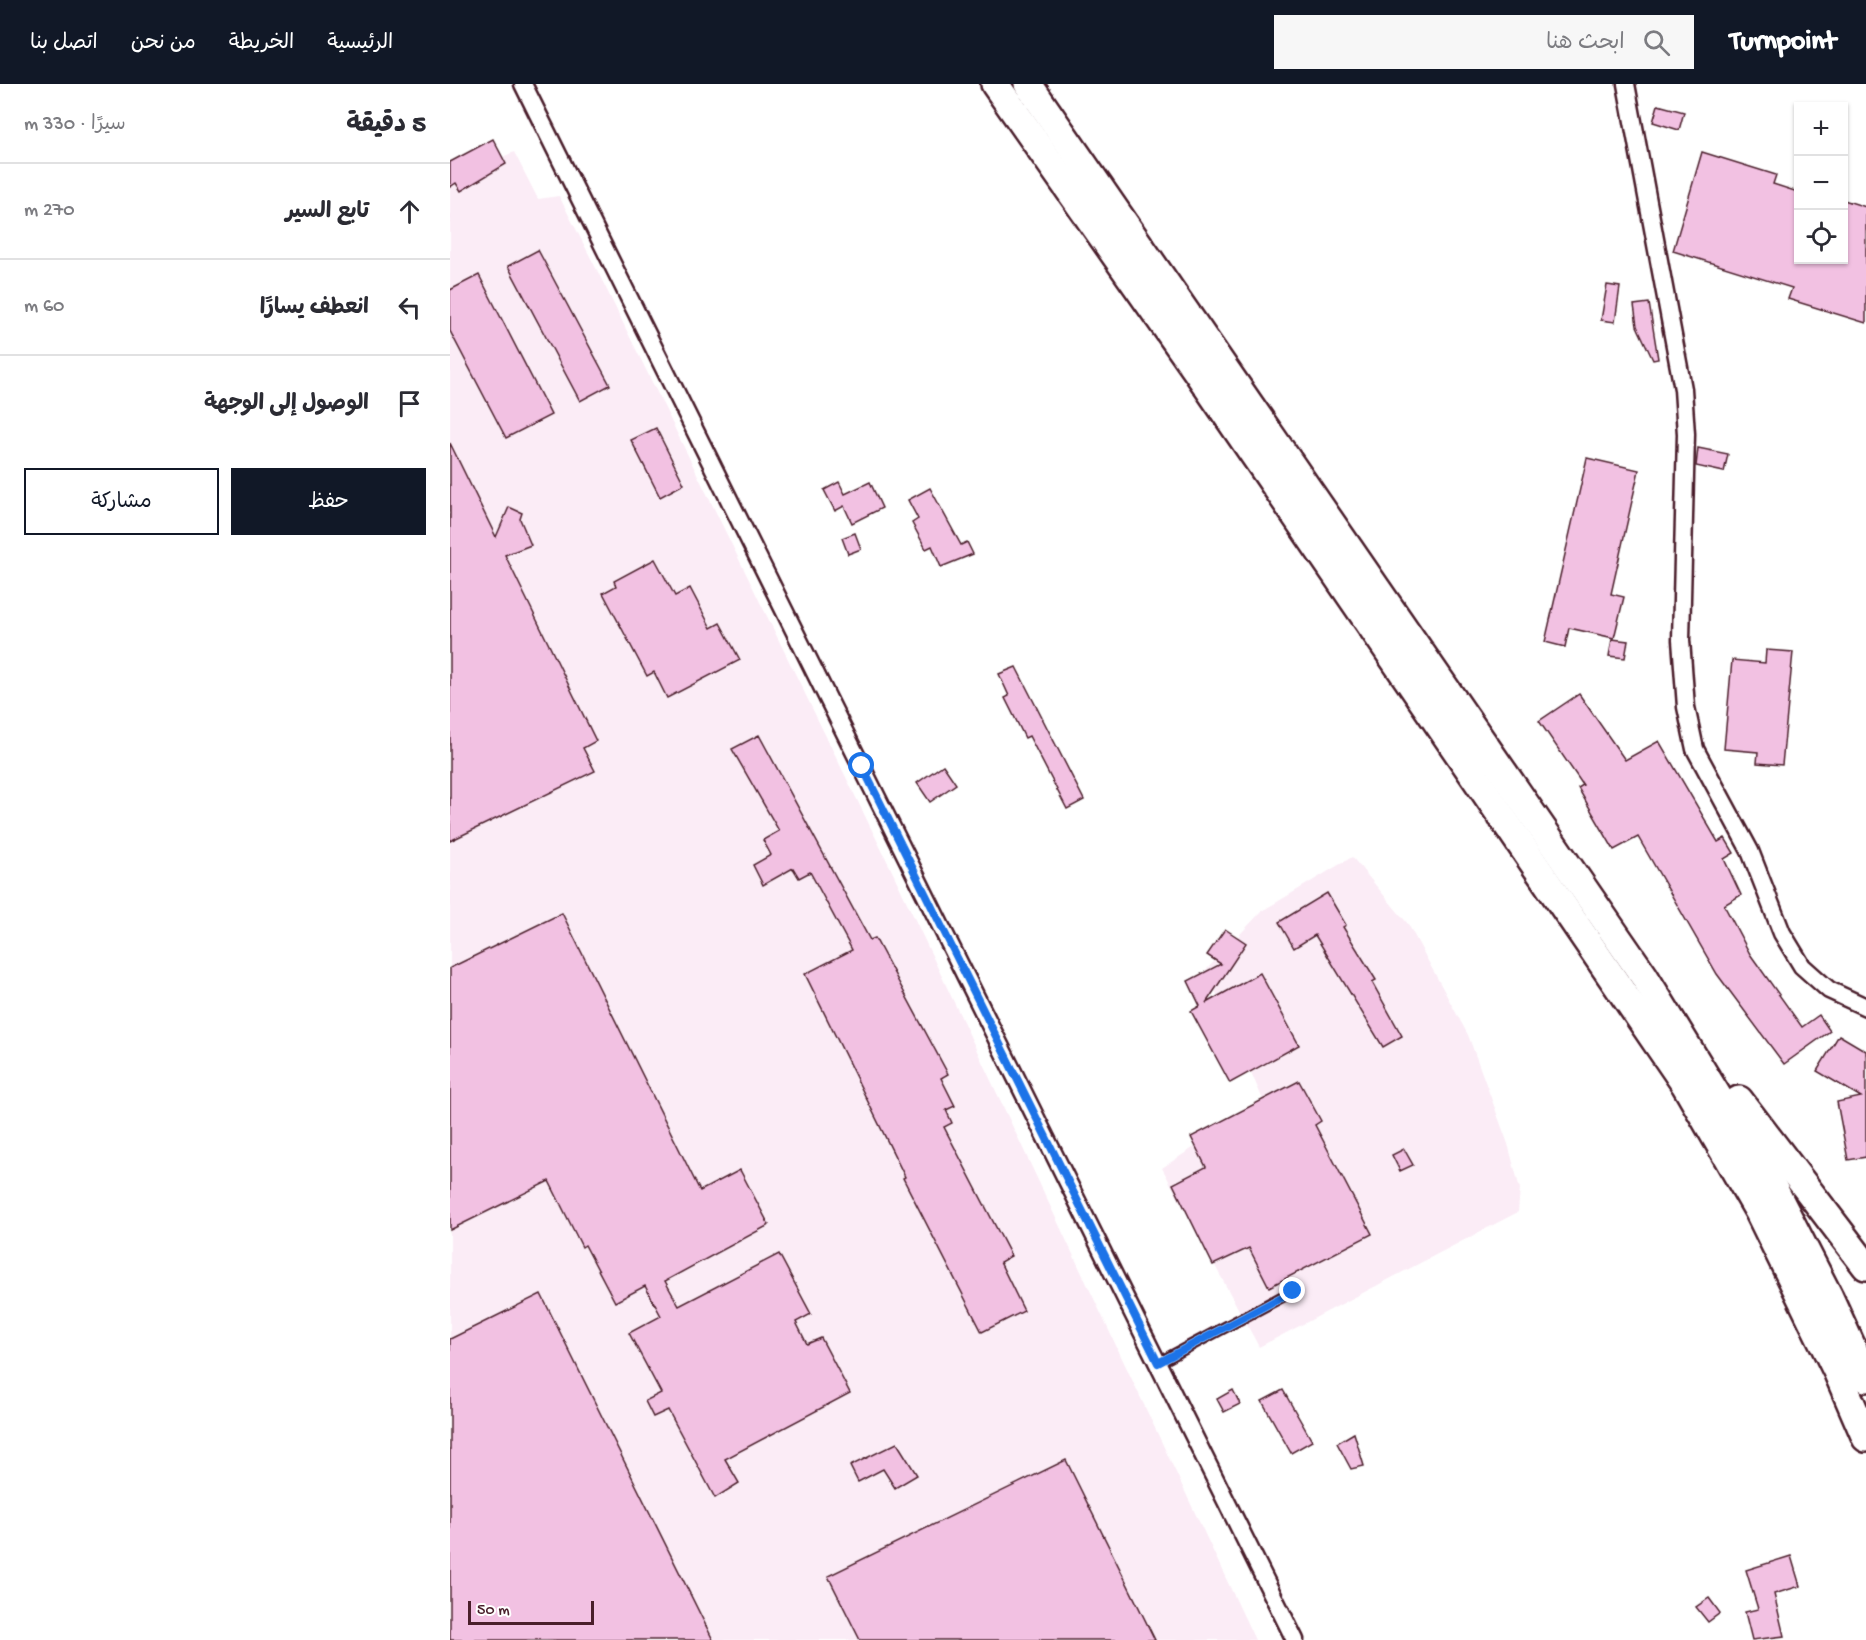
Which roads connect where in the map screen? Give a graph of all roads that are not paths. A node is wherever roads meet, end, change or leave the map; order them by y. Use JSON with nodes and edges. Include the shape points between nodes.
{"nodes":[{"id":1,"x":523,"y":84,"type":"edge"},
{"id":2,"x":995,"y":84,"type":"edge"},
{"id":3,"x":1028,"y":84,"type":"edge"},
{"id":4,"x":1626,"y":84,"type":"edge"},
{"id":5,"x":1866,"y":1007,"type":"edge"},
{"id":6,"x":1683,"y":1041,"type":"junction"},
{"id":7,"x":1866,"y":1266,"type":"edge"},
{"id":8,"x":1293,"y":1291,"type":"dead end"},
{"id":9,"x":1158,"y":1363,"type":"junction"},
{"id":10,"x":1866,"y":1378,"type":"edge"},
{"id":11,"x":1866,"y":1438,"type":"edge"},
{"id":12,"x":1295,"y":1640,"type":"edge"}],
"edges":[{"from":1,"to":9,"type":"street"},
{"from":2,"to":11,"type":"highway","via":[[1196,370],[1685,1084],[1759,1212]]},
{"from":3,"to":6,"type":"highway","via":[[1637,966]]},
{"from":4,"to":5,"type":"street","via":[[1683,390],[1686,434],[1682,640],[1686,707],[1695,749],[1750,851],[1782,933],[1802,966],[1829,990]]},
{"from":6,"to":7,"type":"highway","via":[[1728,1085]]},
{"from":6,"to":10,"type":"highway","via":[[1770,1182]]},
{"from":8,"to":9,"type":"lane"},
{"from":9,"to":12,"type":"street"}]}
